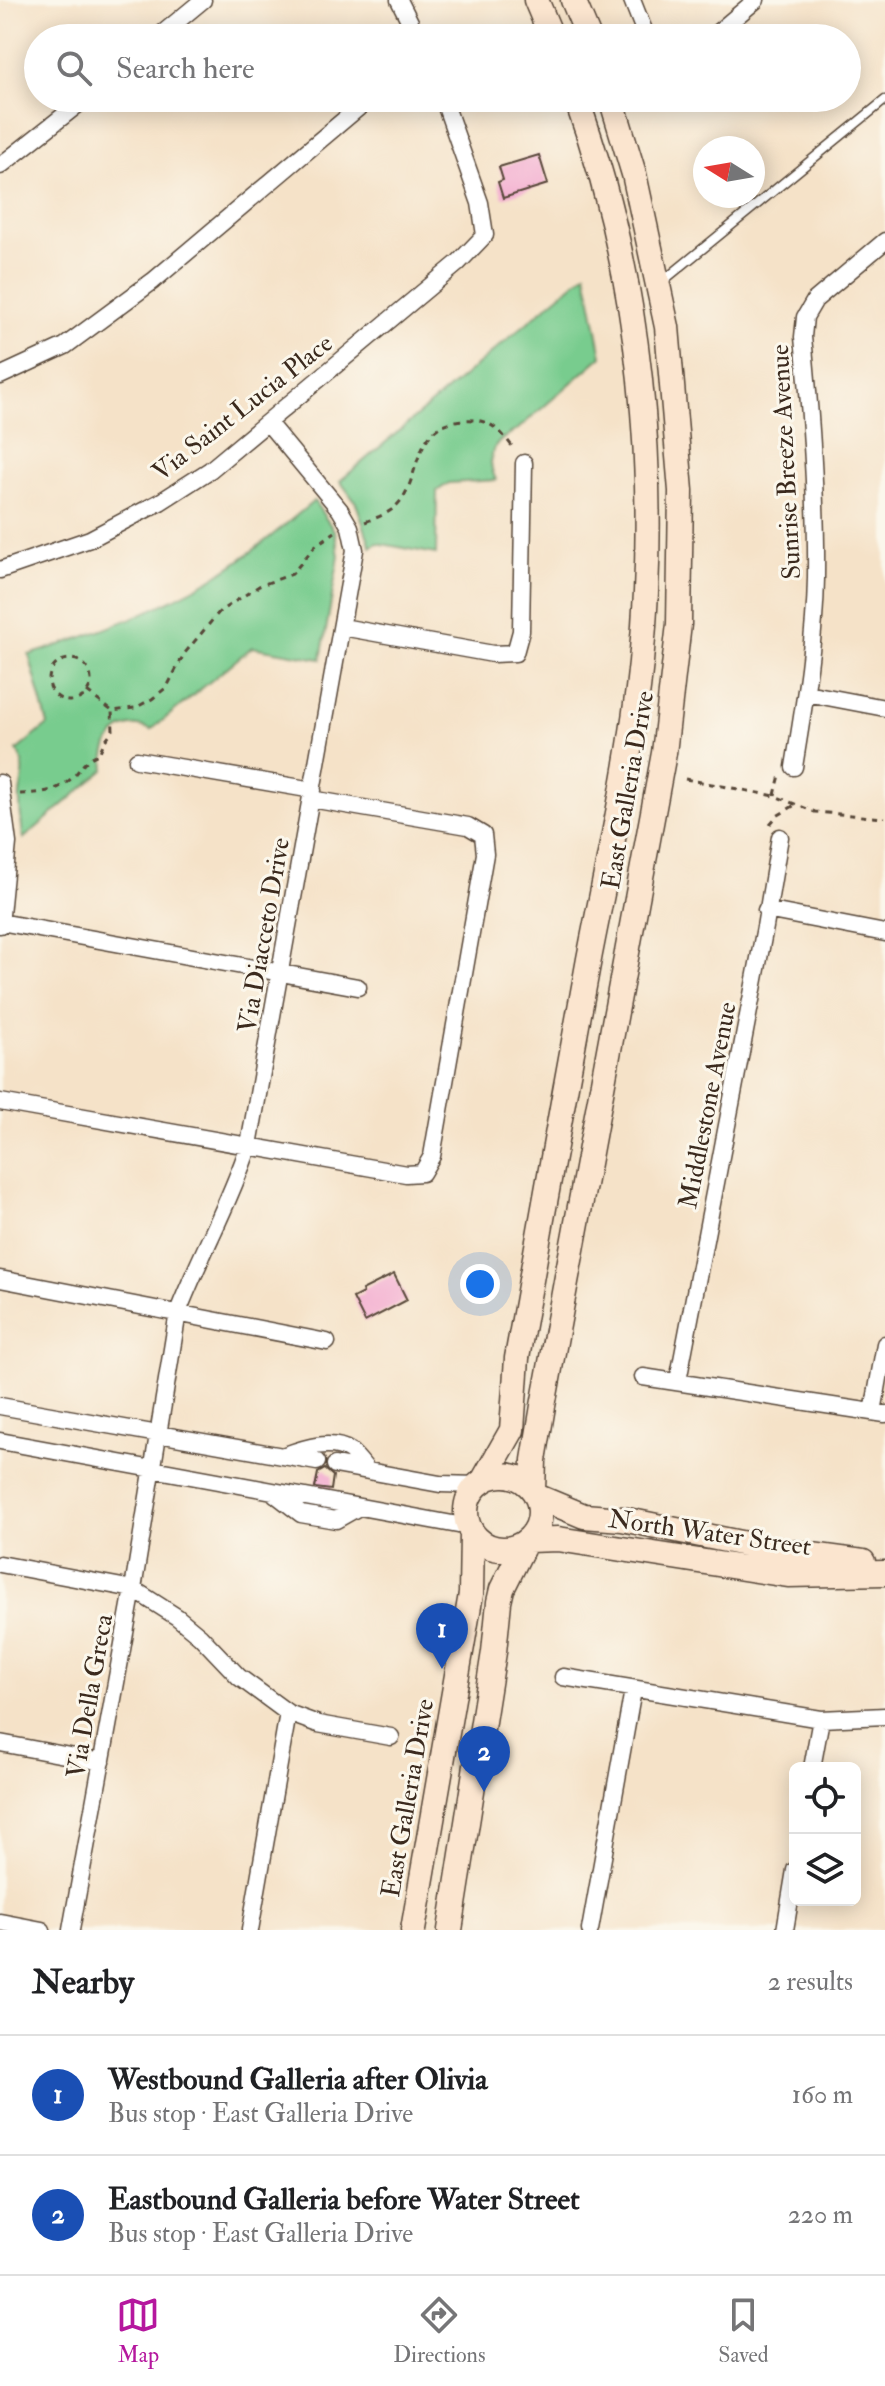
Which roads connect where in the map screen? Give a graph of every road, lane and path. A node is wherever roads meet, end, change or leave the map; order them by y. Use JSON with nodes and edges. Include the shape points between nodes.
{"nodes":[{"id":1,"x":203,"y":0,"type":"edge"},
{"id":2,"x":399,"y":0,"type":"edge"},
{"id":3,"x":536,"y":0,"type":"edge"},
{"id":4,"x":573,"y":0,"type":"edge"},
{"id":5,"x":632,"y":0,"type":"edge"},
{"id":6,"x":756,"y":0,"type":"edge"},
{"id":7,"x":174,"y":24,"type":"edge"},
{"id":8,"x":411,"y":24,"type":"edge"},
{"id":9,"x":546,"y":24,"type":"edge"},
{"id":10,"x":583,"y":24,"type":"edge"},
{"id":11,"x":641,"y":24,"type":"edge"},
{"id":12,"x":728,"y":24,"type":"edge"},
{"id":13,"x":885,"y":100,"type":"edge"},
{"id":14,"x":68,"y":112,"type":"edge"},
{"id":15,"x":353,"y":112,"type":"edge"},
{"id":16,"x":448,"y":112,"type":"edge"},
{"id":17,"x":580,"y":112,"type":"edge"},
{"id":18,"x":615,"y":112,"type":"edge"},
{"id":19,"x":0,"y":166,"type":"edge"},
{"id":20,"x":885,"y":241,"type":"edge"},
{"id":21,"x":659,"y":284,"type":"junction"},
{"id":22,"x":0,"y":376,"type":"edge"},
{"id":23,"x":268,"y":423,"type":"junction"},
{"id":24,"x":524,"y":463,"type":"joint"},
{"id":25,"x":365,"y":522,"type":"dead end"},
{"id":26,"x":335,"y":532,"type":"dead end"},
{"id":27,"x":0,"y":570,"type":"edge"},
{"id":28,"x":342,"y":627,"type":"junction"},
{"id":29,"x":87,"y":692,"type":"junction"},
{"id":30,"x":806,"y":693,"type":"junction"},
{"id":31,"x":885,"y":708,"type":"edge"},
{"id":32,"x":112,"y":711,"type":"junction"},
{"id":33,"x":137,"y":760,"type":"dead end"},
{"id":34,"x":787,"y":770,"type":"joint"},
{"id":35,"x":685,"y":779,"type":"dead end"},
{"id":36,"x":0,"y":783,"type":"edge"},
{"id":37,"x":20,"y":794,"type":"dead end"},
{"id":38,"x":312,"y":795,"type":"junction"},
{"id":39,"x":775,"y":796,"type":"junction"},
{"id":40,"x":796,"y":805,"type":"junction"},
{"id":41,"x":885,"y":818,"type":"edge"},
{"id":42,"x":774,"y":834,"type":"joint"},
{"id":43,"x":766,"y":910,"type":"junction"},
{"id":44,"x":0,"y":924,"type":"edge"},
{"id":45,"x":885,"y":933,"type":"edge"},
{"id":46,"x":281,"y":973,"type":"junction"},
{"id":47,"x":358,"y":987,"type":"dead end"},
{"id":48,"x":0,"y":1102,"type":"edge"},
{"id":49,"x":249,"y":1145,"type":"junction"},
{"id":50,"x":0,"y":1279,"type":"edge"},
{"id":51,"x":178,"y":1312,"type":"junction"},
{"id":52,"x":327,"y":1342,"type":"dead end"},
{"id":53,"x":885,"y":1344,"type":"edge"},
{"id":54,"x":643,"y":1377,"type":"dead end"},
{"id":55,"x":678,"y":1381,"type":"junction"},
{"id":56,"x":0,"y":1406,"type":"edge"},
{"id":57,"x":879,"y":1413,"type":"edge"},
{"id":58,"x":158,"y":1435,"type":"junction"},
{"id":59,"x":0,"y":1441,"type":"edge"},
{"id":60,"x":280,"y":1456,"type":"junction"},
{"id":61,"x":317,"y":1462,"type":"dead end"},
{"id":62,"x":335,"y":1465,"type":"dead end"},
{"id":63,"x":153,"y":1470,"type":"junction"},
{"id":64,"x":367,"y":1470,"type":"junction"},
{"id":65,"x":480,"y":1483,"type":"junction"},
{"id":66,"x":534,"y":1493,"type":"junction"},
{"id":67,"x":470,"y":1530,"type":"junction"},
{"id":68,"x":527,"y":1540,"type":"junction"},
{"id":69,"x":0,"y":1564,"type":"edge"},
{"id":70,"x":885,"y":1565,"type":"edge"},
{"id":71,"x":885,"y":1573,"type":"edge"},
{"id":72,"x":133,"y":1589,"type":"junction"},
{"id":73,"x":563,"y":1677,"type":"dead end"},
{"id":74,"x":633,"y":1690,"type":"junction"},
{"id":75,"x":288,"y":1713,"type":"junction"},
{"id":76,"x":885,"y":1716,"type":"edge"},
{"id":77,"x":821,"y":1719,"type":"junction"},
{"id":78,"x":391,"y":1737,"type":"dead end"},
{"id":79,"x":0,"y":1743,"type":"edge"},
{"id":80,"x":102,"y":1762,"type":"junction"},
{"id":81,"x":813,"y":1762,"type":"edge"},
{"id":82,"x":789,"y":1906,"type":"edge"},
{"id":83,"x":0,"y":1922,"type":"edge"},
{"id":84,"x":42,"y":1930,"type":"edge"},
{"id":85,"x":71,"y":1930,"type":"edge"},
{"id":86,"x":250,"y":1930,"type":"edge"},
{"id":87,"x":413,"y":1930,"type":"edge"},
{"id":88,"x":450,"y":1930,"type":"edge"},
{"id":89,"x":590,"y":1930,"type":"edge"},
{"id":90,"x":785,"y":1930,"type":"edge"}],
"edges":[{"from":1,"to":7,"type":"street"},
{"from":2,"to":8,"type":"street"},
{"from":3,"to":9,"type":"main road"},
{"from":4,"to":10,"type":"main road"},
{"from":5,"to":11,"type":"street"},
{"from":6,"to":12,"type":"street"},
{"from":13,"to":21,"type":"lane"},
{"from":14,"to":19,"type":"street"},
{"from":15,"to":22,"type":"street","via":[[153,281],[65,346]]},
{"from":16,"to":23,"type":"street","name":"Via Saint Lucia Place","via":[[480,203],[485,235]]},
{"from":17,"to":65,"type":"main road","name":"East Galleria Drive","via":[[614,230],[639,379],[646,481],[644,611],[632,734],[517,1358],[512,1430]]},
{"from":18,"to":21,"type":"main road","name":"East Galleria Drive"},
{"from":20,"to":30,"type":"street","name":"Sunrise Breeze Avenue","via":[[815,300],[805,317],[816,566]]},
{"from":21,"to":66,"type":"main road","name":"East Galleria Drive","via":[[681,491],[675,679],[543,1406]]},
{"from":23,"to":27,"type":"street","name":"Via Saint Lucia Place","via":[[160,502],[90,539]]},
{"from":23,"to":28,"type":"street","name":"Via Diacceto Drive","via":[[350,527],[355,550]]},
{"from":24,"to":25,"type":"path","via":[[499,429],[476,419],[449,422],[425,443],[396,507]]},
{"from":24,"to":28,"type":"street","via":[[521,631],[515,653],[493,654]]},
{"from":26,"to":32,"type":"path","via":[[292,574],[259,586],[220,611],[184,654],[167,687],[135,708]]},
{"from":28,"to":38,"type":"street","name":"Via Diacceto Drive"},
{"from":29,"to":29,"type":"path","via":[[75,701],[61,700],[49,683],[52,669],[62,660],[81,663],[90,673]]},
{"from":29,"to":32,"type":"path"},
{"from":30,"to":31,"type":"street"},
{"from":30,"to":34,"type":"street","name":"Sunrise Breeze Avenue"},
{"from":32,"to":37,"type":"path","via":[[113,730],[99,754],[53,791]]},
{"from":33,"to":38,"type":"street"},
{"from":34,"to":39,"type":"path"},
{"from":35,"to":39,"type":"path"},
{"from":36,"to":44,"type":"street","via":[[8,843]]},
{"from":38,"to":46,"type":"street","name":"Via Diacceto Drive"},
{"from":38,"to":49,"type":"street","via":[[468,826],[483,835],[485,854],[435,1141],[422,1173],[406,1174]]},
{"from":39,"to":40,"type":"path"},
{"from":40,"to":41,"type":"path","via":[[825,814]]},
{"from":40,"to":42,"type":"path","via":[[773,820]]},
{"from":42,"to":43,"type":"street","name":"Middlestone Avenue"},
{"from":43,"to":45,"type":"street"},
{"from":43,"to":55,"type":"street","name":"Middlestone Avenue"},
{"from":44,"to":46,"type":"street"},
{"from":46,"to":47,"type":"street"},
{"from":46,"to":49,"type":"street","name":"Via Diacceto Drive"},
{"from":48,"to":49,"type":"street"},
{"from":49,"to":51,"type":"street","name":"Via Diacceto Drive"},
{"from":50,"to":51,"type":"street"},
{"from":51,"to":52,"type":"street"},
{"from":51,"to":58,"type":"street","name":"Via Diacceto Drive"},
{"from":53,"to":57,"type":"street"},
{"from":54,"to":55,"type":"street"},
{"from":55,"to":57,"type":"street"},
{"from":56,"to":58,"type":"street"},
{"from":58,"to":60,"type":"street"},
{"from":58,"to":63,"type":"street","name":"Via Diacceto Drive"},
{"from":59,"to":63,"type":"street"},
{"from":60,"to":61,"type":"street"},
{"from":60,"to":64,"type":"street","via":[[315,1444],[348,1450]]},
{"from":62,"to":64,"type":"street"},
{"from":63,"to":67,"type":"street","via":[[273,1493],[301,1514],[336,1520],[359,1507]]},
{"from":63,"to":72,"type":"street","name":"Via Della Greca"},
{"from":64,"to":65,"type":"street","via":[[440,1484]]},
{"from":65,"to":66,"type":"main road","via":[[513,1476]]},
{"from":65,"to":67,"type":"main road","via":[[466,1507]]},
{"from":66,"to":68,"type":"main road","via":[[540,1514]]},
{"from":66,"to":70,"type":"main road","name":"North Water Street","via":[[584,1516]]},
{"from":67,"to":68,"type":"main road","via":[[499,1550]]},
{"from":67,"to":87,"type":"main road","name":"East Galleria Drive","via":[[471,1594]]},
{"from":68,"to":71,"type":"main road","name":"North Water Street","via":[[568,1541],[788,1575]]},
{"from":68,"to":88,"type":"main road","via":[[499,1602]]},
{"from":69,"to":72,"type":"street"},
{"from":72,"to":75,"type":"street","via":[[177,1617],[239,1677]]},
{"from":72,"to":80,"type":"street","name":"Via Della Greca"},
{"from":73,"to":74,"type":"street"},
{"from":74,"to":77,"type":"street"},
{"from":74,"to":89,"type":"street"},
{"from":75,"to":78,"type":"street"},
{"from":75,"to":86,"type":"street"},
{"from":76,"to":77,"type":"street"},
{"from":77,"to":81,"type":"street"},
{"from":79,"to":80,"type":"street"},
{"from":80,"to":85,"type":"street","name":"Via Della Greca"},
{"from":82,"to":90,"type":"street"},
{"from":83,"to":84,"type":"street"}]}
